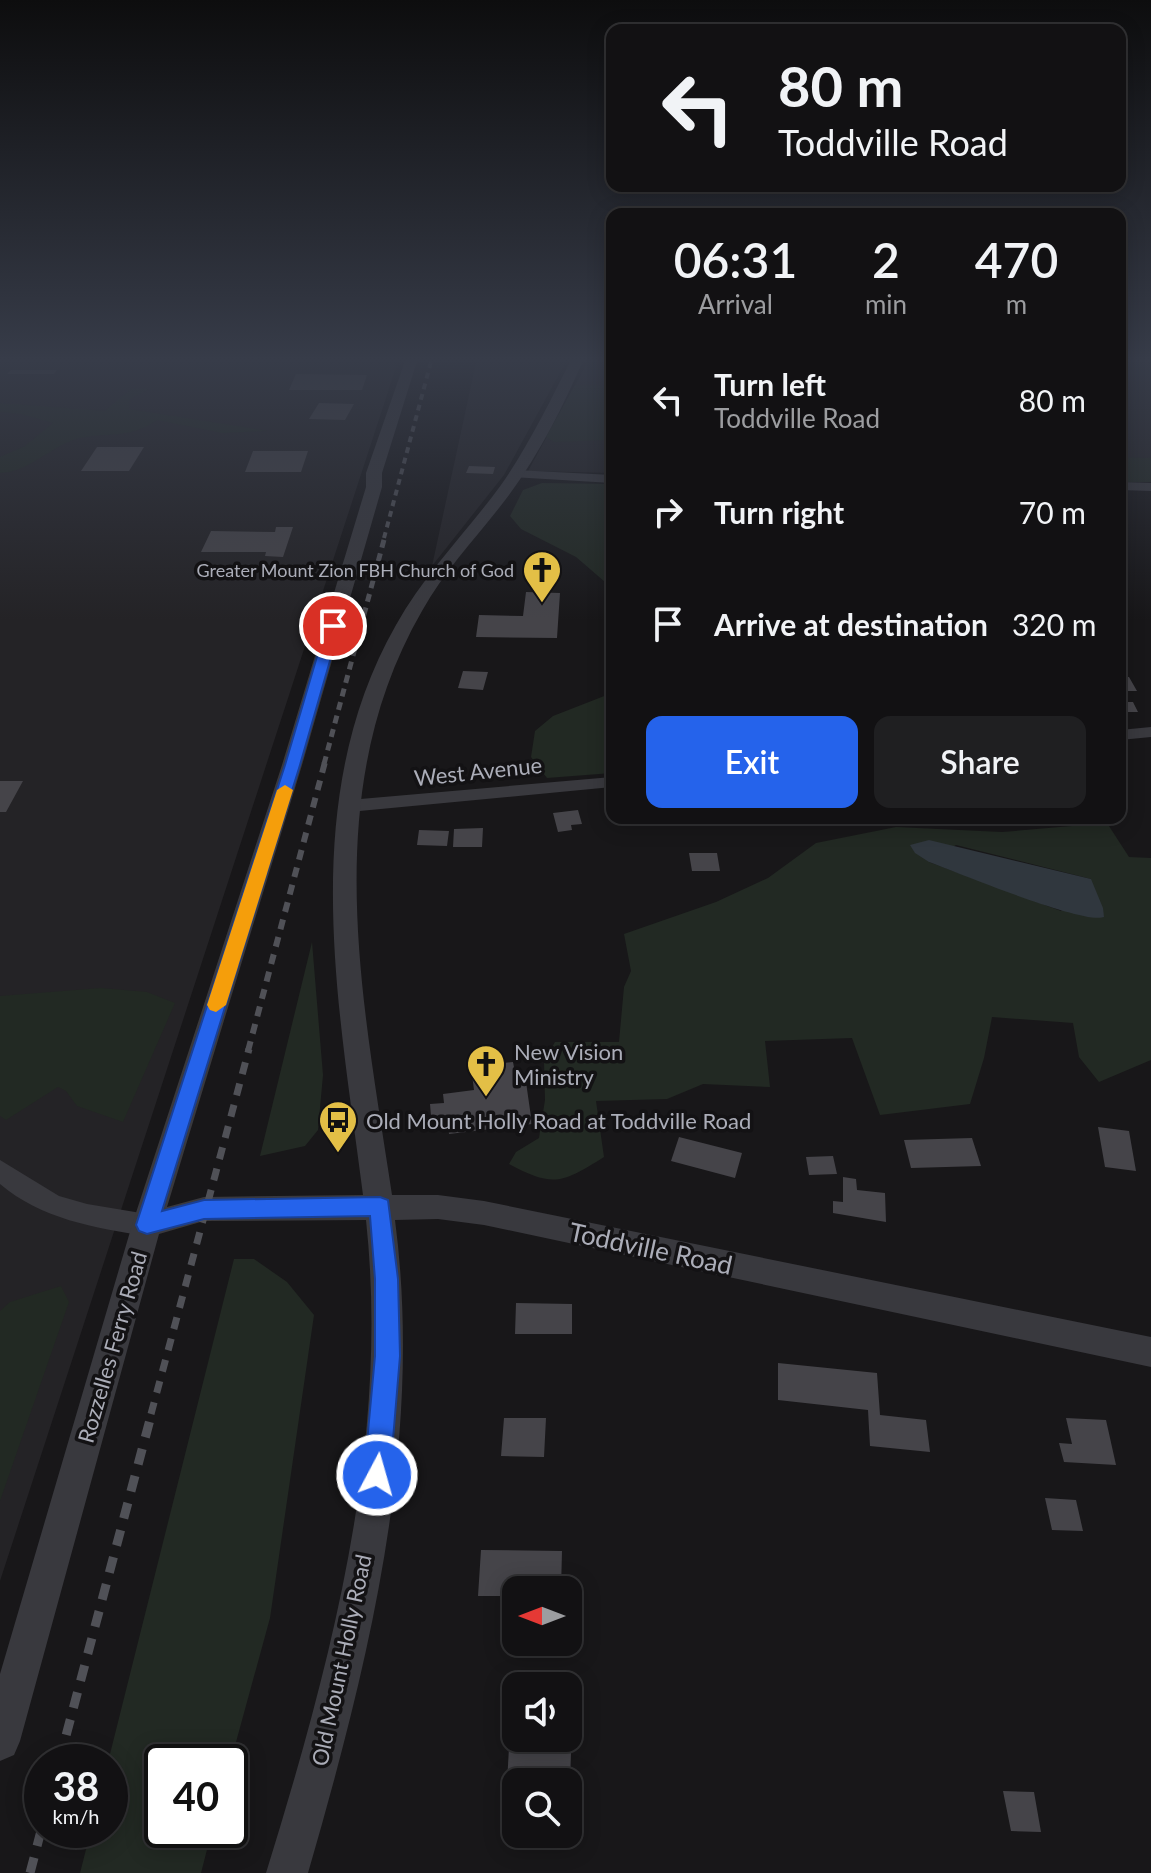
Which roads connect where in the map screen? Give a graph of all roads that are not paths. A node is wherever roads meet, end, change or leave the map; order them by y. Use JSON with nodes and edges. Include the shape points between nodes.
{"nodes":[{"id":1,"x":383,"y":445,"type":"edge"},
{"id":2,"x":531,"y":445,"type":"edge"},
{"id":3,"x":516,"y":474,"type":"junction"},
{"id":4,"x":606,"y":479,"type":"edge"},
{"id":5,"x":1126,"y":486,"type":"edge"},
{"id":6,"x":1151,"y":487,"type":"edge"},
{"id":7,"x":1151,"y":732,"type":"edge"},
{"id":8,"x":1126,"y":734,"type":"edge"},
{"id":9,"x":606,"y":783,"type":"edge"},
{"id":10,"x":349,"y":806,"type":"junction"},
{"id":11,"x":0,"y":1170,"type":"edge"},
{"id":12,"x":380,"y":1207,"type":"junction"},
{"id":13,"x":147,"y":1225,"type":"junction"},
{"id":14,"x":1151,"y":1352,"type":"edge"},
{"id":15,"x":0,"y":1741,"type":"edge"},
{"id":16,"x":287,"y":1873,"type":"edge"}],
"edges":[{"from":1,"to":13,"type":"street","name":"Rozzelles Ferry Road","via":[[292,765]]},
{"from":2,"to":3,"type":"street","name":"Old Mount Holly Road"},
{"from":3,"to":4,"type":"street"},
{"from":3,"to":10,"type":"street","name":"Old Mount Holly Road","via":[[441,569],[396,645],[367,713]]},
{"from":5,"to":6,"type":"street"},
{"from":7,"to":8,"type":"street"},
{"from":9,"to":10,"type":"street","name":"West Avenue"},
{"from":10,"to":12,"type":"street","name":"Old Mount Holly Road","via":[[346,956]]},
{"from":11,"to":13,"type":"street","via":[[22,1191],[76,1213]]},
{"from":12,"to":13,"type":"street","name":"Toddville Road","via":[[204,1209]]},
{"from":12,"to":14,"type":"street","name":"Toddville Road","via":[[484,1213]]},
{"from":12,"to":16,"type":"street","name":"Old Mount Holly Road","via":[[388,1356],[374,1500],[348,1641]]},
{"from":13,"to":15,"type":"street","name":"Rozzelles Ferry Road"}]}
